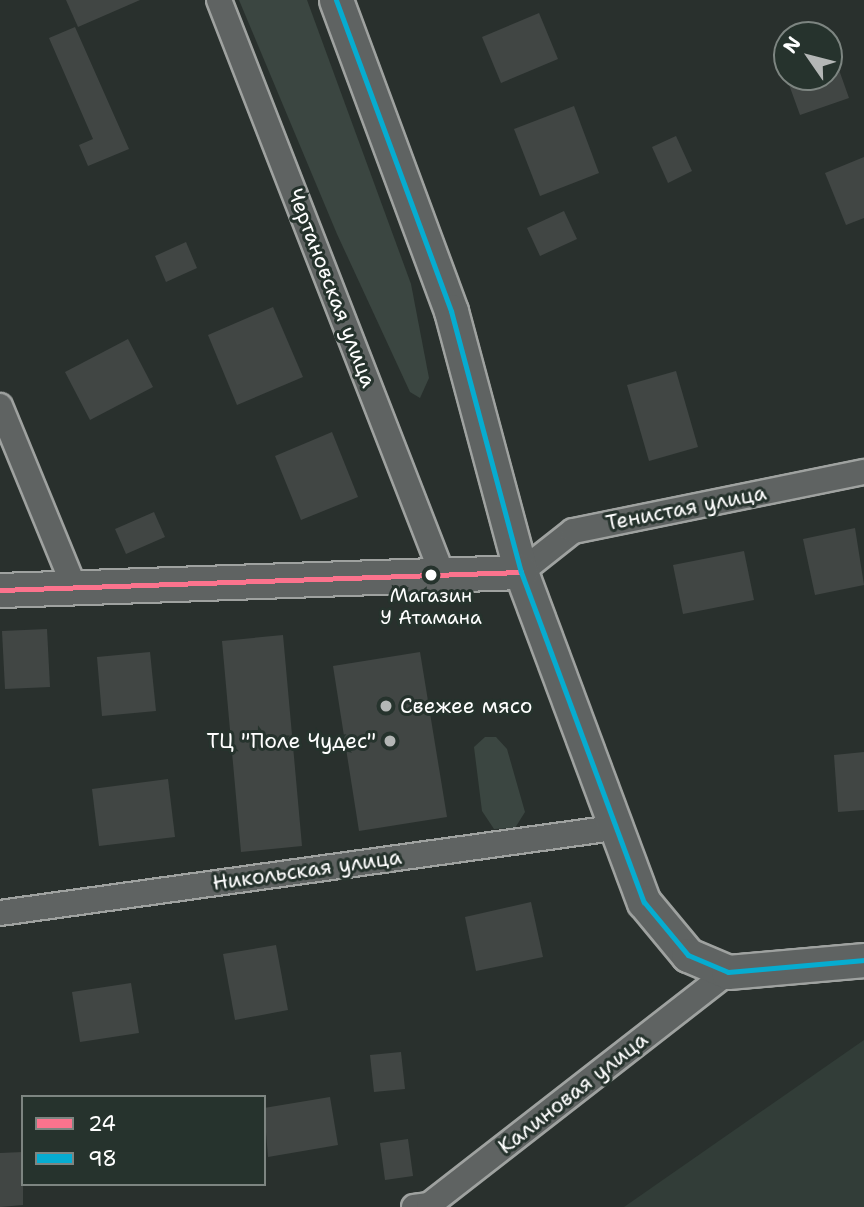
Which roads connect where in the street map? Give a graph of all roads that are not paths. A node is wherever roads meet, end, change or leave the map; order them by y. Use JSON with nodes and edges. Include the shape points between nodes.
{"nodes":[{"id":1,"x":219,"y":0,"type":"edge"},
{"id":2,"x":336,"y":0,"type":"edge"},
{"id":3,"x":0,"y":406,"type":"edge"},
{"id":4,"x":864,"y":472,"type":"edge"},
{"id":5,"x":521,"y":572,"type":"junction"},
{"id":6,"x":443,"y":576,"type":"junction"},
{"id":7,"x":75,"y":589,"type":"junction"},
{"id":8,"x":0,"y":590,"type":"edge"},
{"id":9,"x":613,"y":828,"type":"junction"},
{"id":10,"x":0,"y":913,"type":"edge"},
{"id":11,"x":864,"y":960,"type":"edge"},
{"id":12,"x":728,"y":972,"type":"junction"},
{"id":13,"x":414,"y":1207,"type":"edge"}],
"edges":[{"from":1,"to":6,"type":"street","name":"Чертановская улица"},
{"from":2,"to":5,"type":"street","via":[[451,311]]},
{"from":3,"to":7,"type":"street"},
{"from":4,"to":5,"type":"street","name":"Тенистая улица","via":[[573,531]]},
{"from":5,"to":6,"type":"street"},
{"from":5,"to":9,"type":"street"},
{"from":6,"to":7,"type":"street"},
{"from":7,"to":8,"type":"street"},
{"from":9,"to":10,"type":"street","name":"Никольская улица"},
{"from":9,"to":12,"type":"street","via":[[656,922],[688,955]]},
{"from":11,"to":12,"type":"street"},
{"from":12,"to":13,"type":"street","name":"Калиновая улица","via":[[429,1205]]}]}
